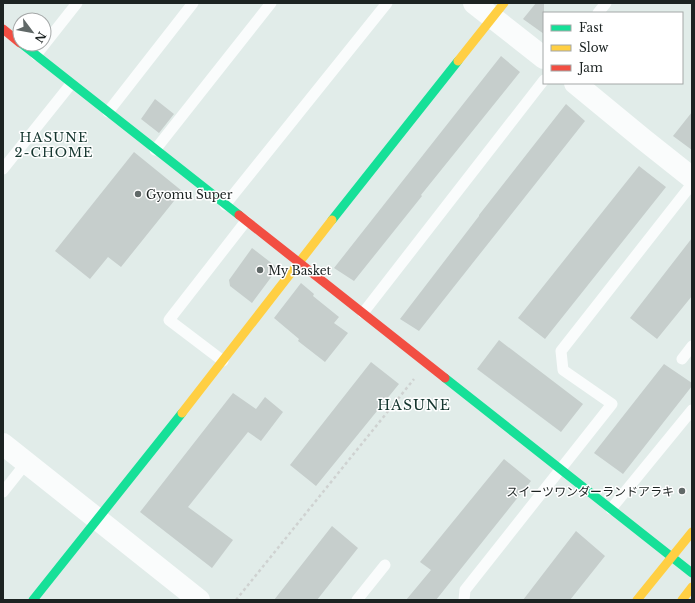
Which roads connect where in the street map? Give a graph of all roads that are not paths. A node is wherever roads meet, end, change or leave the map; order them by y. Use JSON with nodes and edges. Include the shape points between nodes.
{"nodes":[{"id":1,"x":77,"y":3,"type":"edge"},
{"id":2,"x":193,"y":3,"type":"edge"},
{"id":3,"x":271,"y":3,"type":"edge"},
{"id":4,"x":387,"y":3,"type":"edge"},
{"id":5,"x":474,"y":3,"type":"edge"},
{"id":6,"x":606,"y":3,"type":"edge"},
{"id":7,"x":498,"y":10,"type":"edge"},
{"id":8,"x":599,"y":12,"type":"edge"},
{"id":9,"x":3,"y":29,"type":"edge"},
{"id":10,"x":12,"y":36,"type":"edge"},
{"id":11,"x":32,"y":52,"type":"edge"},
{"id":12,"x":36,"y":55,"type":"junction"},
{"id":13,"x":543,"y":57,"type":"edge"},
{"id":14,"x":543,"y":81,"type":"edge"},
{"id":15,"x":71,"y":84,"type":"junction"},
{"id":16,"x":576,"y":84,"type":"edge"},
{"id":17,"x":108,"y":112,"type":"junction"},
{"id":18,"x":155,"y":150,"type":"junction"},
{"id":19,"x":3,"y":169,"type":"edge"},
{"id":20,"x":692,"y":178,"type":"edge"},
{"id":21,"x":692,"y":184,"type":"edge"},
{"id":22,"x":226,"y":205,"type":"junction"},
{"id":23,"x":246,"y":221,"type":"junction"},
{"id":24,"x":298,"y":263,"type":"junction"},
{"id":25,"x":363,"y":313,"type":"junction"},
{"id":26,"x":692,"y":346,"type":"edge"},
{"id":27,"x":682,"y":359,"type":"dead end"},
{"id":28,"x":223,"y":361,"type":"junction"},
{"id":29,"x":692,"y":410,"type":"edge"},
{"id":30,"x":3,"y":444,"type":"edge"},
{"id":31,"x":26,"y":463,"type":"junction"},
{"id":32,"x":560,"y":469,"type":"junction"},
{"id":33,"x":3,"y":492,"type":"edge"},
{"id":34,"x":611,"y":509,"type":"junction"},
{"id":35,"x":98,"y":519,"type":"junction"},
{"id":36,"x":692,"y":532,"type":"edge"},
{"id":37,"x":672,"y":557,"type":"junction"},
{"id":38,"x":385,"y":565,"type":"dead end"},
{"id":39,"x":692,"y":573,"type":"edge"},
{"id":40,"x":692,"y":587,"type":"edge"},
{"id":41,"x":33,"y":600,"type":"edge"},
{"id":42,"x":199,"y":600,"type":"edge"},
{"id":43,"x":357,"y":600,"type":"edge"},
{"id":44,"x":464,"y":600,"type":"edge"},
{"id":45,"x":637,"y":600,"type":"edge"},
{"id":46,"x":682,"y":600,"type":"edge"}],
"edges":[{"from":1,"to":12,"type":"lane"},
{"from":2,"to":17,"type":"lane"},
{"from":3,"to":18,"type":"lane"},
{"from":4,"to":22,"type":"lane"},
{"from":5,"to":7,"type":"street"},
{"from":6,"to":8,"type":"lane"},
{"from":7,"to":13,"type":"street"},
{"from":7,"to":24,"type":"street"},
{"from":9,"to":10,"type":"street"},
{"from":11,"to":12,"type":"street"},
{"from":12,"to":15,"type":"street"},
{"from":14,"to":25,"type":"lane"},
{"from":15,"to":17,"type":"street"},
{"from":15,"to":19,"type":"lane"},
{"from":16,"to":20,"type":"street"},
{"from":17,"to":18,"type":"street"},
{"from":18,"to":22,"type":"street"},
{"from":21,"to":32,"type":"lane","via":[[561,351],[563,370],[612,404]]},
{"from":22,"to":23,"type":"street"},
{"from":23,"to":24,"type":"street"},
{"from":23,"to":28,"type":"lane","via":[[169,320]]},
{"from":24,"to":25,"type":"street"},
{"from":24,"to":28,"type":"street"},
{"from":25,"to":32,"type":"street"},
{"from":26,"to":27,"type":"lane"},
{"from":28,"to":35,"type":"street"},
{"from":29,"to":34,"type":"lane"},
{"from":30,"to":31,"type":"street"},
{"from":31,"to":33,"type":"lane"},
{"from":31,"to":35,"type":"street"},
{"from":32,"to":34,"type":"street"},
{"from":32,"to":44,"type":"lane","via":[[465,590]]},
{"from":34,"to":37,"type":"street"},
{"from":35,"to":41,"type":"street"},
{"from":35,"to":42,"type":"street"},
{"from":36,"to":37,"type":"street"},
{"from":37,"to":39,"type":"street"},
{"from":37,"to":45,"type":"street"},
{"from":38,"to":43,"type":"lane"},
{"from":40,"to":46,"type":"street"}]}
